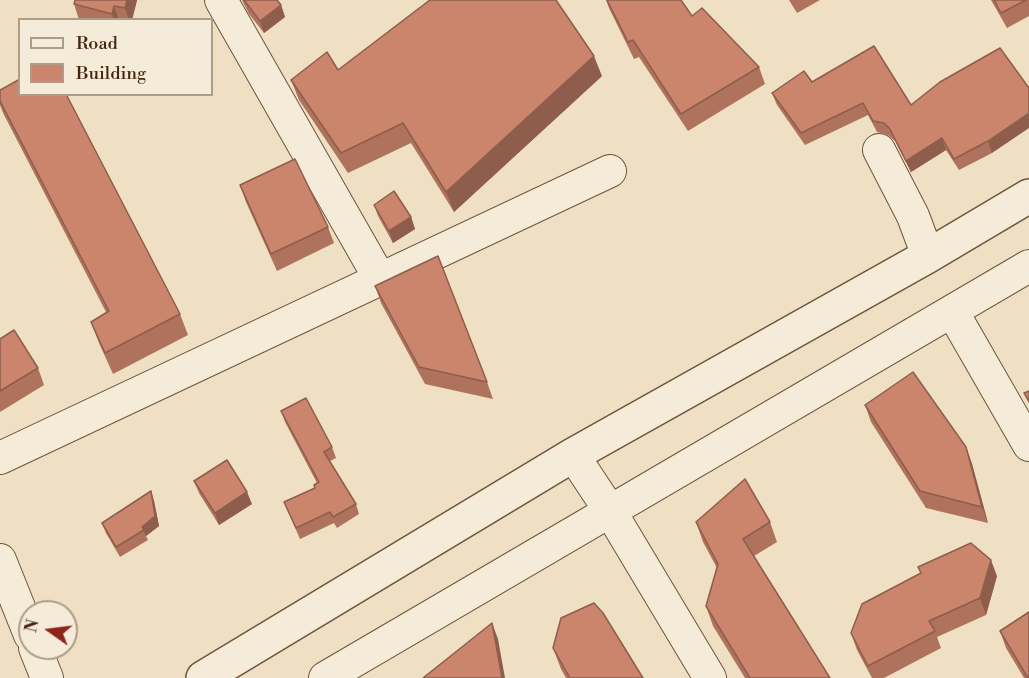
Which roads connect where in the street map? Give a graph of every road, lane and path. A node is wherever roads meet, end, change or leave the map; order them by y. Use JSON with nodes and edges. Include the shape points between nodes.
{"nodes":[{"id":1,"x":221,"y":0,"type":"edge"},
{"id":2,"x":879,"y":150,"type":"dead end"},
{"id":3,"x":610,"y":171,"type":"dead end"},
{"id":4,"x":1029,"y":196,"type":"edge"},
{"id":5,"x":928,"y":256,"type":"junction"},
{"id":6,"x":1029,"y":266,"type":"edge"},
{"id":7,"x":380,"y":279,"type":"junction"},
{"id":8,"x":952,"y":311,"type":"junction"},
{"id":9,"x":1029,"y":445,"type":"edge"},
{"id":10,"x":573,"y":455,"type":"junction"},
{"id":11,"x":0,"y":458,"type":"edge"},
{"id":12,"x":610,"y":511,"type":"junction"},
{"id":13,"x":0,"y":560,"type":"edge"},
{"id":14,"x":18,"y":605,"type":"edge"},
{"id":15,"x":40,"y":660,"type":"edge"},
{"id":16,"x":47,"y":678,"type":"edge"},
{"id":17,"x":203,"y":678,"type":"edge"},
{"id":18,"x":325,"y":678,"type":"edge"},
{"id":19,"x":710,"y":678,"type":"edge"}],
"edges":[{"from":1,"to":7,"type":"street"},
{"from":2,"to":5,"type":"street","via":[[913,216]]},
{"from":3,"to":7,"type":"street"},
{"from":4,"to":5,"type":"street"},
{"from":5,"to":10,"type":"street"},
{"from":6,"to":8,"type":"street"},
{"from":7,"to":11,"type":"street"},
{"from":8,"to":9,"type":"street"},
{"from":8,"to":12,"type":"street"},
{"from":10,"to":12,"type":"street"},
{"from":10,"to":17,"type":"street"},
{"from":12,"to":18,"type":"street"},
{"from":12,"to":19,"type":"street"},
{"from":13,"to":14,"type":"street"},
{"from":15,"to":16,"type":"street"}]}
